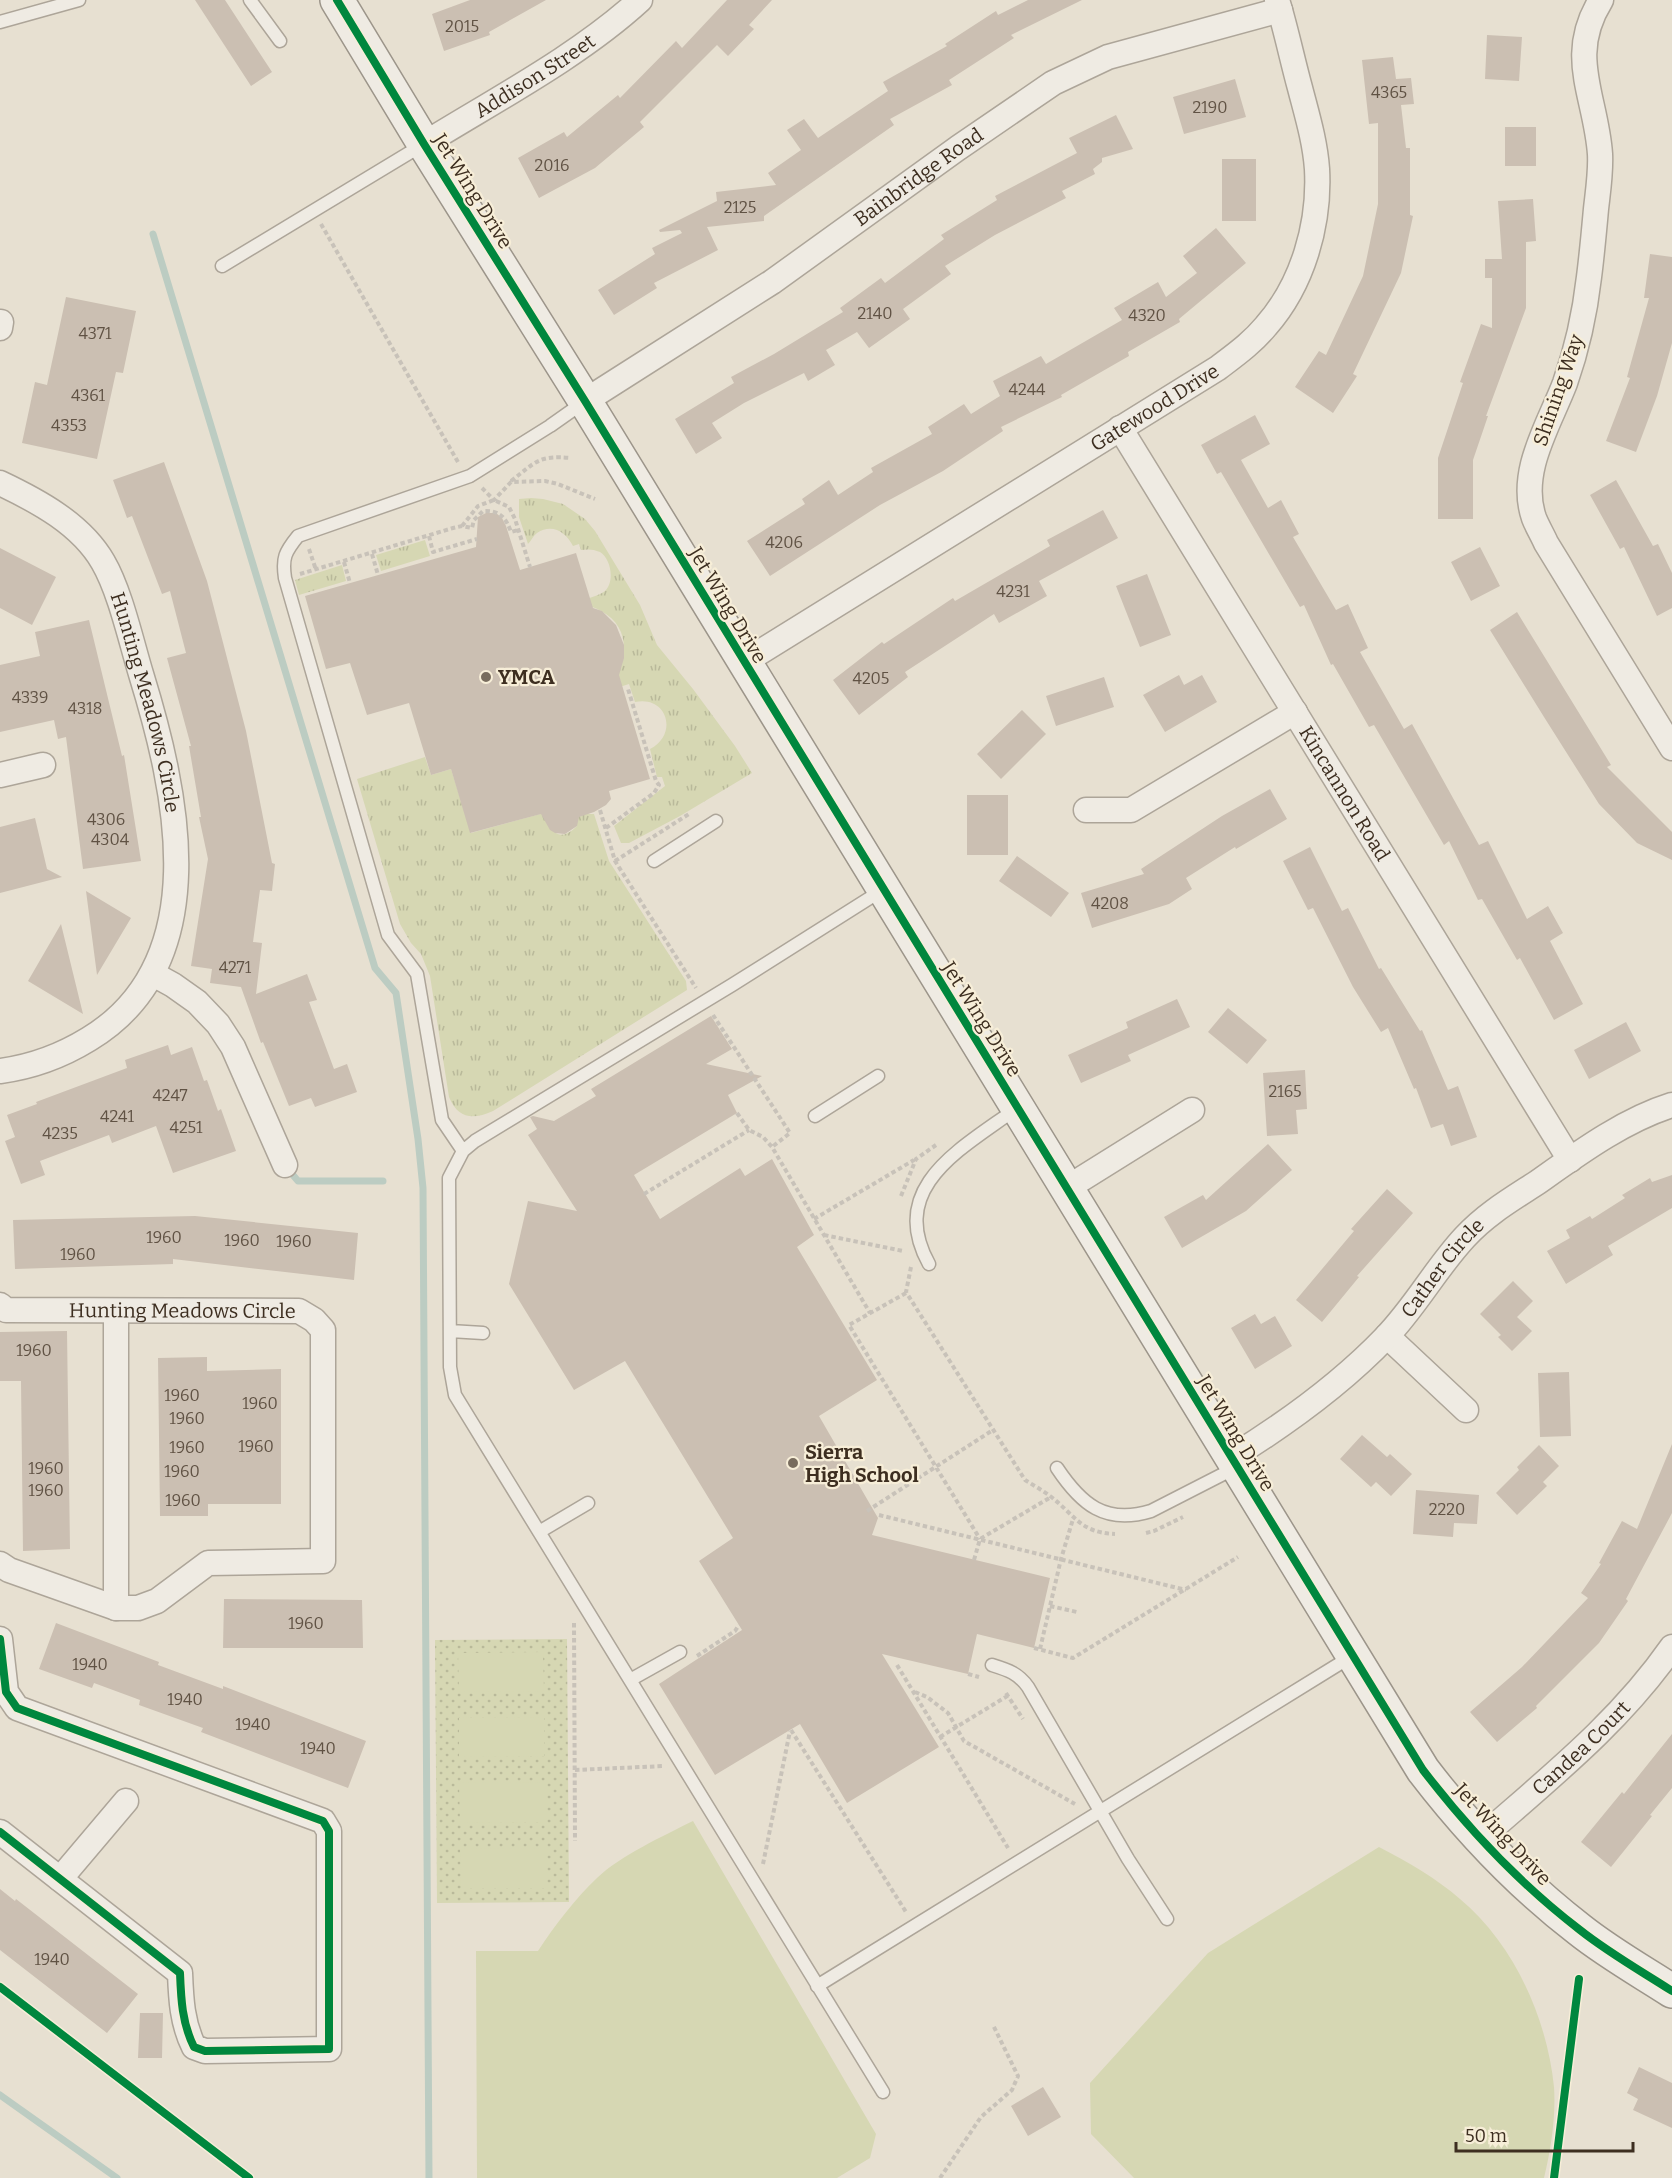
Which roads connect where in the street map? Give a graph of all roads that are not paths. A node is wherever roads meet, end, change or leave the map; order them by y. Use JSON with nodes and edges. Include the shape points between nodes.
{"nodes":[{"id":1,"x":79,"y":0,"type":"edge"},
{"id":2,"x":250,"y":0,"type":"edge"},
{"id":3,"x":337,"y":0,"type":"edge"},
{"id":4,"x":640,"y":0,"type":"edge"},
{"id":5,"x":1601,"y":0,"type":"edge"},
{"id":6,"x":1278,"y":5,"type":"edge"},
{"id":7,"x":0,"y":22,"type":"edge"},
{"id":8,"x":280,"y":42,"type":"dead end"},
{"id":9,"x":424,"y":144,"type":"junction"},
{"id":10,"x":222,"y":266,"type":"dead end"},
{"id":11,"x":585,"y":401,"type":"junction"},
{"id":12,"x":1120,"y":428,"type":"junction"},
{"id":13,"x":0,"y":483,"type":"edge"},
{"id":14,"x":744,"y":662,"type":"junction"},
{"id":15,"x":1295,"y":712,"type":"junction"},
{"id":16,"x":1672,"y":748,"type":"edge"},
{"id":17,"x":43,"y":765,"type":"dead end"},
{"id":18,"x":0,"y":775,"type":"edge"},
{"id":19,"x":1086,"y":810,"type":"dead end"},
{"id":20,"x":716,"y":821,"type":"dead end"},
{"id":21,"x":654,"y":861,"type":"dead end"},
{"id":22,"x":884,"y":889,"type":"junction"},
{"id":23,"x":153,"y":974,"type":"junction"},
{"id":24,"x":0,"y":1071,"type":"edge"},
{"id":25,"x":878,"y":1076,"type":"dead end"},
{"id":26,"x":1672,"y":1105,"type":"edge"},
{"id":27,"x":1017,"y":1108,"type":"junction"},
{"id":28,"x":1192,"y":1110,"type":"dead end"},
{"id":29,"x":815,"y":1116,"type":"dead end"},
{"id":30,"x":463,"y":1151,"type":"junction"},
{"id":31,"x":1570,"y":1160,"type":"junction"},
{"id":32,"x":285,"y":1166,"type":"dead end"},
{"id":33,"x":1067,"y":1188,"type":"junction"},
{"id":34,"x":929,"y":1264,"type":"dead end"},
{"id":35,"x":0,"y":1305,"type":"edge"},
{"id":36,"x":116,"y":1312,"type":"junction"},
{"id":37,"x":450,"y":1331,"type":"junction"},
{"id":38,"x":483,"y":1333,"type":"dead end"},
{"id":39,"x":1387,"y":1336,"type":"junction"},
{"id":40,"x":1466,"y":1410,"type":"dead end"},
{"id":41,"x":1235,"y":1461,"type":"junction"},
{"id":42,"x":1057,"y":1467,"type":"dead end"},
{"id":43,"x":588,"y":1503,"type":"dead end"},
{"id":44,"x":539,"y":1532,"type":"junction"},
{"id":45,"x":0,"y":1564,"type":"edge"},
{"id":46,"x":116,"y":1608,"type":"junction"},
{"id":47,"x":0,"y":1640,"type":"edge"},
{"id":48,"x":1672,"y":1647,"type":"edge"},
{"id":49,"x":680,"y":1652,"type":"dead end"},
{"id":50,"x":1352,"y":1656,"type":"junction"},
{"id":51,"x":992,"y":1665,"type":"dead end"},
{"id":52,"x":630,"y":1680,"type":"junction"},
{"id":53,"x":126,"y":1801,"type":"dead end"},
{"id":54,"x":1101,"y":1811,"type":"junction"},
{"id":55,"x":0,"y":1832,"type":"edge"},
{"id":56,"x":1480,"y":1839,"type":"junction"},
{"id":57,"x":60,"y":1879,"type":"junction"},
{"id":58,"x":1167,"y":1919,"type":"dead end"},
{"id":59,"x":817,"y":1986,"type":"junction"},
{"id":60,"x":1672,"y":1991,"type":"edge"},
{"id":61,"x":883,"y":2092,"type":"dead end"}],
"edges":[{"from":1,"to":7,"type":"lane"},
{"from":2,"to":8,"type":"lane"},
{"from":3,"to":9,"type":"main road","name":"Jet Wing Drive"},
{"from":4,"to":9,"type":"street","name":"Addison Street","via":[[568,55]]},
{"from":5,"to":16,"type":"street","name":"Shining Way","via":[[1591,16],[1583,57],[1600,156],[1589,277],[1579,334],[1566,381],[1538,447],[1530,494],[1534,517],[1546,543]]},
{"from":6,"to":11,"type":"street","name":"Bainbridge Road","via":[[1108,57],[1053,83],[772,282]]},
{"from":6,"to":12,"type":"street","name":"Gatewood Drive","via":[[1313,138],[1317,169],[1311,238],[1300,269],[1286,299],[1243,350]]},
{"from":9,"to":10,"type":"lane"},
{"from":9,"to":11,"type":"main road","name":"Jet Wing Drive"},
{"from":11,"to":14,"type":"main road","name":"Jet Wing Drive"},
{"from":11,"to":30,"type":"lane","via":[[470,476],[298,536],[287,549],[283,563],[388,935],[417,974],[442,1120]]},
{"from":12,"to":14,"type":"street","name":"Gatewood Drive"},
{"from":12,"to":15,"type":"street","name":"Kincannon Road"},
{"from":13,"to":23,"type":"street","name":"Hunting Meadows Circle","via":[[29,496],[84,537],[103,562],[119,601],[148,695],[169,785],[175,834],[173,910],[165,946]]},
{"from":14,"to":22,"type":"main road","name":"Jet Wing Drive"},
{"from":15,"to":19,"type":"street","via":[[1131,810]]},
{"from":15,"to":31,"type":"street","name":"Kincannon Road"},
{"from":17,"to":18,"type":"street"},
{"from":20,"to":21,"type":"lane"},
{"from":22,"to":27,"type":"main road","name":"Jet Wing Drive"},
{"from":22,"to":30,"type":"lane"},
{"from":23,"to":24,"type":"street","name":"Hunting Meadows Circle","via":[[108,1027],[44,1060]]},
{"from":23,"to":32,"type":"street","via":[[197,1002],[218,1024],[233,1047]]},
{"from":25,"to":29,"type":"lane"},
{"from":26,"to":31,"type":"street","name":"Cather Circle","via":[[1633,1122]]},
{"from":27,"to":33,"type":"main road","name":"Jet Wing Drive"},
{"from":27,"to":34,"type":"lane","via":[[949,1158],[925,1186],[919,1203],[917,1235]]},
{"from":28,"to":33,"type":"street"},
{"from":30,"to":37,"type":"lane","via":[[449,1178]]},
{"from":31,"to":39,"type":"street","name":"Cather Circle","via":[[1486,1216],[1448,1257]]},
{"from":33,"to":41,"type":"main road","name":"Jet Wing Drive"},
{"from":35,"to":36,"type":"street","name":"Hunting Meadows Circle","via":[[6,1310]]},
{"from":36,"to":46,"type":"street"},
{"from":36,"to":46,"type":"street","name":"Hunting Meadows Circle","via":[[299,1311],[323,1330],[323,1561],[208,1563],[156,1601],[138,1608]]},
{"from":37,"to":38,"type":"lane"},
{"from":37,"to":44,"type":"lane","via":[[455,1395]]},
{"from":39,"to":40,"type":"street"},
{"from":39,"to":41,"type":"street","name":"Cather Circle","via":[[1350,1373]]},
{"from":41,"to":42,"type":"lane","via":[[1170,1503],[1136,1516],[1095,1509],[1070,1487]]},
{"from":41,"to":50,"type":"main road","name":"Jet Wing Drive"},
{"from":43,"to":44,"type":"lane"},
{"from":44,"to":52,"type":"lane"},
{"from":45,"to":46,"type":"street","name":"Hunting Meadows Circle"},
{"from":47,"to":57,"type":"street","via":[[6,1692],[17,1708],[323,1821],[329,1831],[329,2049],[205,2051],[194,2047],[186,2032],[180,1973]]},
{"from":48,"to":56,"type":"street","name":"Candea Court","via":[[1602,1731]]},
{"from":49,"to":52,"type":"lane"},
{"from":50,"to":54,"type":"lane"},
{"from":50,"to":56,"type":"main road","name":"Jet Wing Drive","via":[[1423,1770]]},
{"from":51,"to":54,"type":"lane","via":[[1013,1672],[1029,1687]]},
{"from":52,"to":59,"type":"lane"},
{"from":53,"to":57,"type":"street"},
{"from":54,"to":58,"type":"lane"},
{"from":54,"to":59,"type":"lane"},
{"from":55,"to":57,"type":"street"},
{"from":56,"to":60,"type":"main road","name":"Jet Wing Drive","via":[[1517,1878],[1581,1932]]},
{"from":59,"to":61,"type":"lane"}]}
